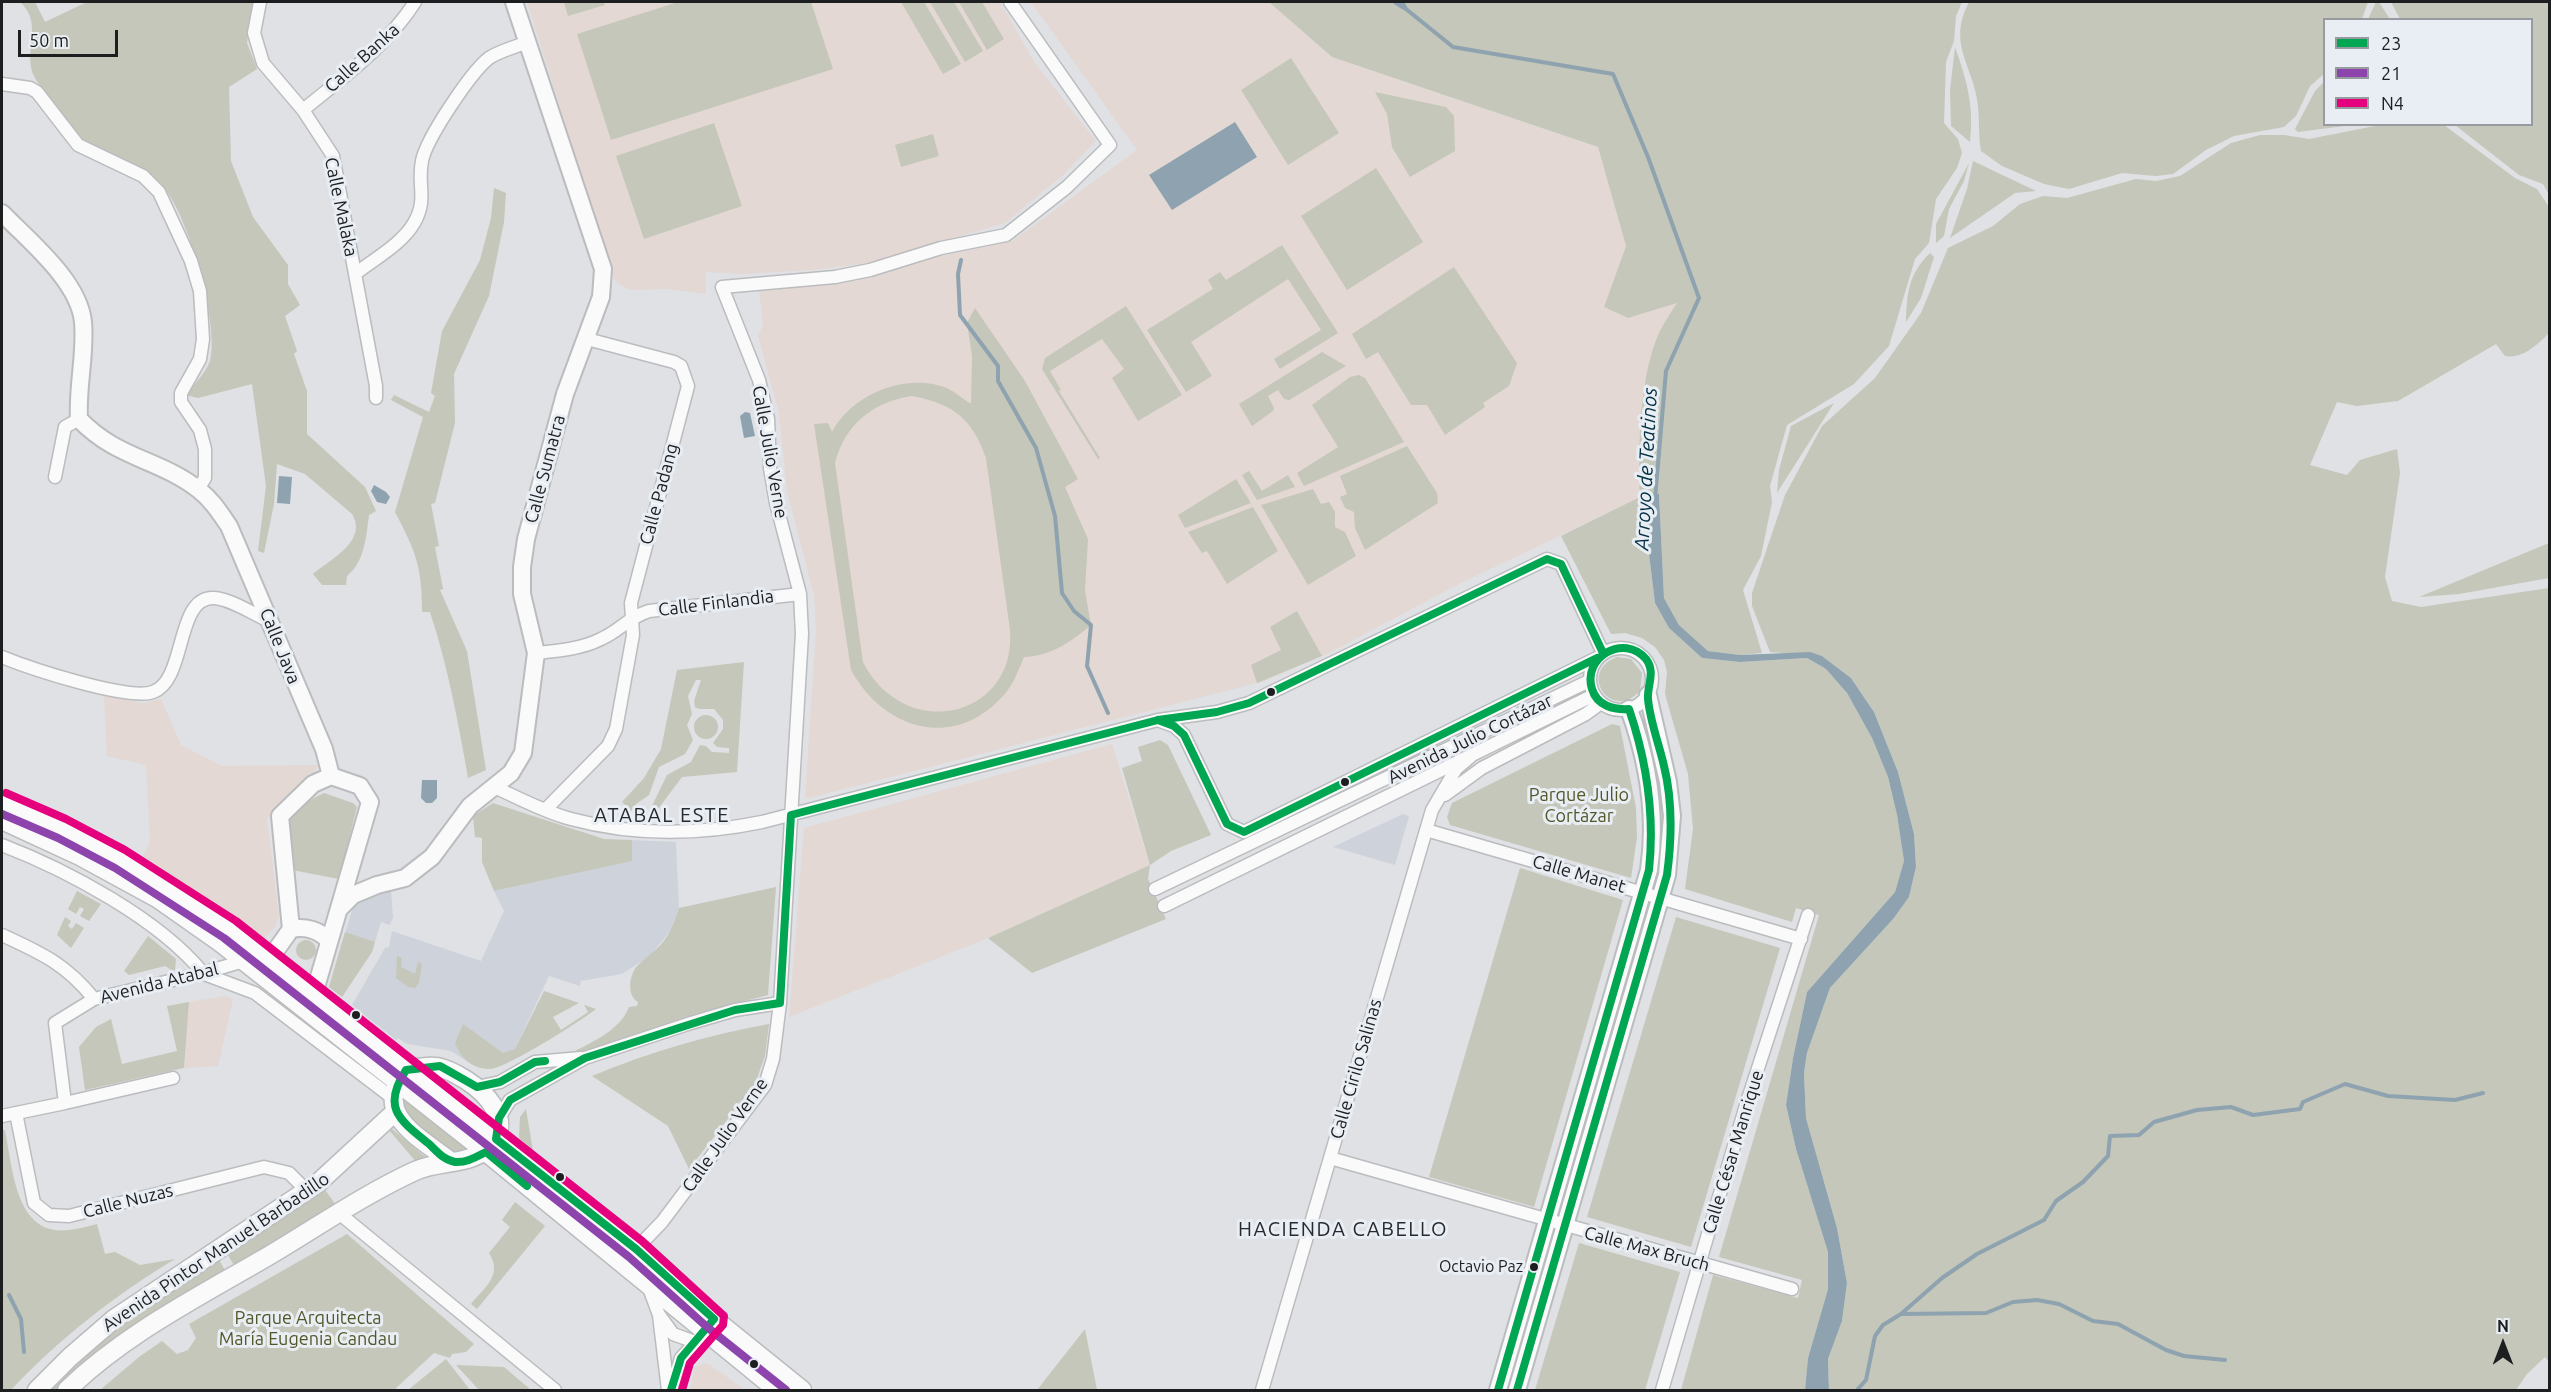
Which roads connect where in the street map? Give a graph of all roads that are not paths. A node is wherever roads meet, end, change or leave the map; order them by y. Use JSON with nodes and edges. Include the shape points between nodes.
{"nodes":[{"id":1,"x":260,"y":2,"type":"edge"},
{"id":2,"x":415,"y":2,"type":"edge"},
{"id":3,"x":514,"y":2,"type":"edge"},
{"id":4,"x":1010,"y":2,"type":"edge"},
{"id":5,"x":527,"y":42,"type":"junction"},
{"id":6,"x":2,"y":84,"type":"edge"},
{"id":7,"x":303,"y":110,"type":"junction"},
{"id":8,"x":2,"y":213,"type":"edge"},
{"id":9,"x":355,"y":274,"type":"junction"},
{"id":10,"x":587,"y":339,"type":"junction"},
{"id":11,"x":376,"y":399,"type":"dead end"},
{"id":12,"x":79,"y":419,"type":"junction"},
{"id":13,"x":55,"y":477,"type":"dead end"},
{"id":14,"x":198,"y":489,"type":"junction"},
{"id":15,"x":800,"y":594,"type":"junction"},
{"id":16,"x":632,"y":616,"type":"junction"},
{"id":17,"x":269,"y":621,"type":"junction"},
{"id":18,"x":536,"y":653,"type":"junction"},
{"id":19,"x":1600,"y":656,"type":"junction"},
{"id":20,"x":2,"y":657,"type":"edge"},
{"id":21,"x":1589,"y":681,"type":"junction"},
{"id":22,"x":1648,"y":695,"type":"junction"},
{"id":23,"x":1598,"y":699,"type":"junction"},
{"id":24,"x":1629,"y":709,"type":"junction"},
{"id":25,"x":1199,"y":715,"type":"junction"},
{"id":26,"x":1158,"y":720,"type":"junction"},
{"id":27,"x":1184,"y":735,"type":"junction"},
{"id":28,"x":1470,"y":757,"type":"junction"},
{"id":29,"x":331,"y":776,"type":"junction"},
{"id":30,"x":494,"y":787,"type":"junction"},
{"id":31,"x":1437,"y":801,"type":"junction"},
{"id":32,"x":2,"y":803,"type":"edge"},
{"id":33,"x":545,"y":810,"type":"junction"},
{"id":34,"x":791,"y":815,"type":"junction"},
{"id":35,"x":2,"y":820,"type":"edge"},
{"id":36,"x":1426,"y":830,"type":"junction"},
{"id":37,"x":2,"y":845,"type":"edge"},
{"id":38,"x":352,"y":865,"type":"junction"},
{"id":39,"x":377,"y":885,"type":"junction"},
{"id":40,"x":1155,"y":889,"type":"dead end"},
{"id":41,"x":1643,"y":892,"type":"junction"},
{"id":42,"x":1661,"y":897,"type":"junction"},
{"id":43,"x":1164,"y":906,"type":"dead end"},
{"id":44,"x":340,"y":908,"type":"junction"},
{"id":45,"x":1808,"y":915,"type":"dead end"},
{"id":46,"x":291,"y":929,"type":"junction"},
{"id":47,"x":2,"y":935,"type":"edge"},
{"id":48,"x":1801,"y":939,"type":"junction"},
{"id":49,"x":329,"y":941,"type":"junction"},
{"id":50,"x":242,"y":960,"type":"junction"},
{"id":51,"x":264,"y":966,"type":"junction"},
{"id":52,"x":203,"y":973,"type":"junction"},
{"id":53,"x":255,"y":993,"type":"junction"},
{"id":54,"x":314,"y":994,"type":"junction"},
{"id":55,"x":94,"y":999,"type":"junction"},
{"id":56,"x":780,"y":1003,"type":"junction"},
{"id":57,"x":585,"y":1058,"type":"junction"},
{"id":58,"x":173,"y":1078,"type":"dead end"},
{"id":59,"x":477,"y":1087,"type":"junction"},
{"id":60,"x":398,"y":1091,"type":"junction"},
{"id":61,"x":65,"y":1103,"type":"junction"},
{"id":62,"x":16,"y":1113,"type":"junction"},
{"id":63,"x":2,"y":1116,"type":"edge"},
{"id":64,"x":499,"y":1118,"type":"junction"},
{"id":65,"x":491,"y":1146,"type":"junction"},
{"id":66,"x":1330,"y":1158,"type":"junction"},
{"id":67,"x":450,"y":1161,"type":"junction"},
{"id":68,"x":307,"y":1191,"type":"junction"},
{"id":69,"x":340,"y":1214,"type":"junction"},
{"id":70,"x":1548,"y":1221,"type":"junction"},
{"id":71,"x":1566,"y":1227,"type":"junction"},
{"id":72,"x":636,"y":1249,"type":"junction"},
{"id":73,"x":1699,"y":1262,"type":"junction"},
{"id":74,"x":649,"y":1287,"type":"junction"},
{"id":75,"x":1792,"y":1289,"type":"dead end"},
{"id":76,"x":659,"y":1315,"type":"junction"},
{"id":77,"x":705,"y":1331,"type":"junction"},
{"id":78,"x":37,"y":1390,"type":"edge"},
{"id":79,"x":67,"y":1390,"type":"edge"},
{"id":80,"x":555,"y":1390,"type":"edge"},
{"id":81,"x":670,"y":1390,"type":"edge"},
{"id":82,"x":777,"y":1390,"type":"edge"},
{"id":83,"x":802,"y":1390,"type":"edge"},
{"id":84,"x":1262,"y":1390,"type":"edge"},
{"id":85,"x":1498,"y":1390,"type":"edge"},
{"id":86,"x":1517,"y":1390,"type":"edge"},
{"id":87,"x":1662,"y":1390,"type":"edge"}],
"edges":[{"from":1,"to":7,"type":"street","name":"Calle Malaka","via":[[254,33],[263,63]]},
{"from":2,"to":7,"type":"street","name":"Calle Banka","via":[[381,44]]},
{"from":3,"to":5,"type":"street","name":"Calle Sumatra"},
{"from":4,"to":15,"type":"street","name":"Calle Julio Verne","via":[[1110,145],[1067,187],[1006,235],[835,277],[722,287],[759,380],[768,419],[776,503]]},
{"from":5,"to":9,"type":"street","via":[[489,58],[465,86],[426,146],[421,163],[422,206],[414,224]]},
{"from":5,"to":10,"type":"street","name":"Calle Sumatra","via":[[603,269],[601,297]]},
{"from":6,"to":14,"type":"street","via":[[37,92],[78,145],[143,176],[159,192],[177,227],[200,291],[204,319],[200,359],[181,393],[181,402],[200,430],[205,449],[205,478]]},
{"from":7,"to":9,"type":"street","name":"Calle Malaka","via":[[333,156]]},
{"from":8,"to":12,"type":"street","via":[[62,274],[76,299],[84,328]]},
{"from":9,"to":11,"type":"street","name":"Calle Malaka"},
{"from":10,"to":16,"type":"street","name":"Calle Padang","via":[[674,362],[681,366],[688,386],[631,603]]},
{"from":10,"to":18,"type":"street","name":"Calle Sumatra","via":[[565,394],[526,539],[522,594]]},
{"from":12,"to":13,"type":"street","via":[[65,427]]},
{"from":12,"to":14,"type":"street","name":"Calle Java","via":[[114,448]]},
{"from":14,"to":17,"type":"street","name":"Calle Java","via":[[229,526]]},
{"from":15,"to":16,"type":"street","name":"Calle Finlandia"},
{"from":15,"to":34,"type":"street","name":"Calle Julio Verne","via":[[802,634]]},
{"from":16,"to":18,"type":"street","via":[[618,630],[599,640]]},
{"from":16,"to":33,"type":"street","name":"Calle Padang","via":[[633,634],[616,729],[608,746]]},
{"from":17,"to":20,"type":"street","via":[[216,598],[206,599],[188,619],[168,678],[160,688],[141,694],[90,685]]},
{"from":17,"to":29,"type":"street","name":"Calle Java","via":[[324,749]]},
{"from":18,"to":30,"type":"street","name":"Calle Sumatra","via":[[523,753],[511,772]]},
{"from":19,"to":21,"type":"street"},
{"from":19,"to":22,"type":"street","via":[[1620,647],[1644,658],[1652,674]]},
{"from":19,"to":25,"type":"street","via":[[1561,564],[1547,559],[1249,703]]},
{"from":19,"to":27,"type":"street","name":"Avenida Julio Cortázar","via":[[1244,832],[1227,824]]},
{"from":21,"to":23,"type":"street"},
{"from":21,"to":40,"type":"street","name":"Avenida Julio Cortázar"},
{"from":22,"to":24,"type":"street"},
{"from":22,"to":42,"type":"street","via":[[1672,816]]},
{"from":23,"to":24,"type":"street","via":[[1620,710]]},
{"from":23,"to":28,"type":"street","name":"Avenida Julio Cortázar"},
{"from":23,"to":31,"type":"street","name":"Avenida Julio Cortázar","via":[[1586,714],[1482,768]]},
{"from":24,"to":41,"type":"street","via":[[1649,780],[1652,815],[1652,850]]},
{"from":25,"to":26,"type":"street"},
{"from":25,"to":27,"type":"street","via":[[1188,724]]},
{"from":26,"to":27,"type":"street"},
{"from":26,"to":34,"type":"street"},
{"from":28,"to":31,"type":"street","name":"Calle Cirilo Salinas","via":[[1456,769]]},
{"from":28,"to":43,"type":"street","name":"Avenida Julio Cortázar"},
{"from":29,"to":38,"type":"street","via":[[360,786],[370,802]]},
{"from":29,"to":46,"type":"street","via":[[313,784],[280,816]]},
{"from":30,"to":33,"type":"street"},
{"from":30,"to":39,"type":"street","name":"Calle Sumatra","via":[[470,806],[432,857],[405,878]]},
{"from":31,"to":36,"type":"street","name":"Calle Cirilo Salinas"},
{"from":32,"to":51,"type":"main road","via":[[93,844],[165,885]]},
{"from":33,"to":34,"type":"street","via":[[614,828],[671,833],[724,830]]},
{"from":34,"to":56,"type":"street","name":"Calle Julio Verne"},
{"from":35,"to":50,"type":"main road","via":[[157,898]]},
{"from":36,"to":41,"type":"street","name":"Calle Manet"},
{"from":36,"to":66,"type":"street","name":"Calle Cirilo Salinas"},
{"from":37,"to":52,"type":"street","via":[[112,899],[185,950]]},
{"from":38,"to":39,"type":"street","via":[[354,877]]},
{"from":38,"to":44,"type":"street"},
{"from":39,"to":44,"type":"street","name":"Calle Sumatra","via":[[352,895]]},
{"from":41,"to":42,"type":"street","name":"Calle Manet"},
{"from":41,"to":70,"type":"street"},
{"from":42,"to":48,"type":"street","name":"Calle Manet"},
{"from":42,"to":71,"type":"street"},
{"from":44,"to":49,"type":"street"},
{"from":45,"to":48,"type":"street","name":"Calle César Manrique"},
{"from":46,"to":49,"type":"street","via":[[311,929]]},
{"from":46,"to":51,"type":"street"},
{"from":47,"to":55,"type":"street","via":[[75,975]]},
{"from":48,"to":73,"type":"street","name":"Calle César Manrique"},
{"from":49,"to":54,"type":"street"},
{"from":50,"to":51,"type":"main road"},
{"from":50,"to":52,"type":"street","name":"Avenida Atabal"},
{"from":51,"to":53,"type":"street"},
{"from":51,"to":54,"type":"main road"},
{"from":51,"to":60,"type":"main road"},
{"from":52,"to":53,"type":"street"},
{"from":52,"to":55,"type":"street","name":"Avenida Atabal"},
{"from":53,"to":60,"type":"street"},
{"from":54,"to":60,"type":"main road"},
{"from":55,"to":61,"type":"street","name":"Avenida Atabal","via":[[55,1023]]},
{"from":56,"to":57,"type":"street","via":[[735,1010]]},
{"from":56,"to":72,"type":"street","name":"Calle Julio Verne","via":[[773,1059],[765,1085],[662,1222]]},
{"from":57,"to":59,"type":"street","via":[[535,1062],[500,1082]]},
{"from":57,"to":64,"type":"street","via":[[510,1100]]},
{"from":58,"to":61,"type":"street"},
{"from":59,"to":60,"type":"main road","via":[[440,1066]]},
{"from":59,"to":64,"type":"main road"},
{"from":60,"to":65,"type":"main road"},
{"from":60,"to":67,"type":"main road","via":[[406,1128]]},
{"from":60,"to":68,"type":"main road","name":"Avenida Pintor Manuel Barbadillo","via":[[335,1170]]},
{"from":61,"to":62,"type":"street"},
{"from":62,"to":63,"type":"street"},
{"from":62,"to":68,"type":"street","name":"Calle Nuzas","via":[[34,1203],[49,1215],[69,1216],[264,1167],[289,1173]]},
{"from":64,"to":65,"type":"main road"},
{"from":65,"to":67,"type":"main road","name":"Avenida Pintor Manuel Barbadillo","via":[[464,1161]]},
{"from":65,"to":72,"type":"main road"},
{"from":65,"to":74,"type":"main road"},
{"from":66,"to":70,"type":"street","name":"Calle Max Bruch"},
{"from":66,"to":84,"type":"street","name":"Calle Cirilo Salinas"},
{"from":67,"to":69,"type":"main road","name":"Avenida Pintor Manuel Barbadillo","via":[[416,1170]]},
{"from":68,"to":78,"type":"main road","name":"Avenida Pintor Manuel Barbadillo","via":[[114,1319]]},
{"from":69,"to":79,"type":"main road","name":"Avenida Pintor Manuel Barbadillo","via":[[166,1314]]},
{"from":69,"to":80,"type":"street"},
{"from":70,"to":71,"type":"street","name":"Calle Max Bruch"},
{"from":70,"to":85,"type":"street"},
{"from":71,"to":73,"type":"street","name":"Calle Max Bruch"},
{"from":71,"to":86,"type":"street"},
{"from":72,"to":77,"type":"main road"},
{"from":73,"to":75,"type":"street","name":"Calle Max Bruch"},
{"from":73,"to":87,"type":"street","name":"Calle César Manrique"},
{"from":74,"to":76,"type":"street"},
{"from":74,"to":77,"type":"main road"},
{"from":76,"to":77,"type":"street","via":[[673,1334]]},
{"from":76,"to":81,"type":"street"},
{"from":77,"to":81,"type":"street","via":[[681,1358]]},
{"from":77,"to":82,"type":"main road"},
{"from":77,"to":83,"type":"main road"}]}
